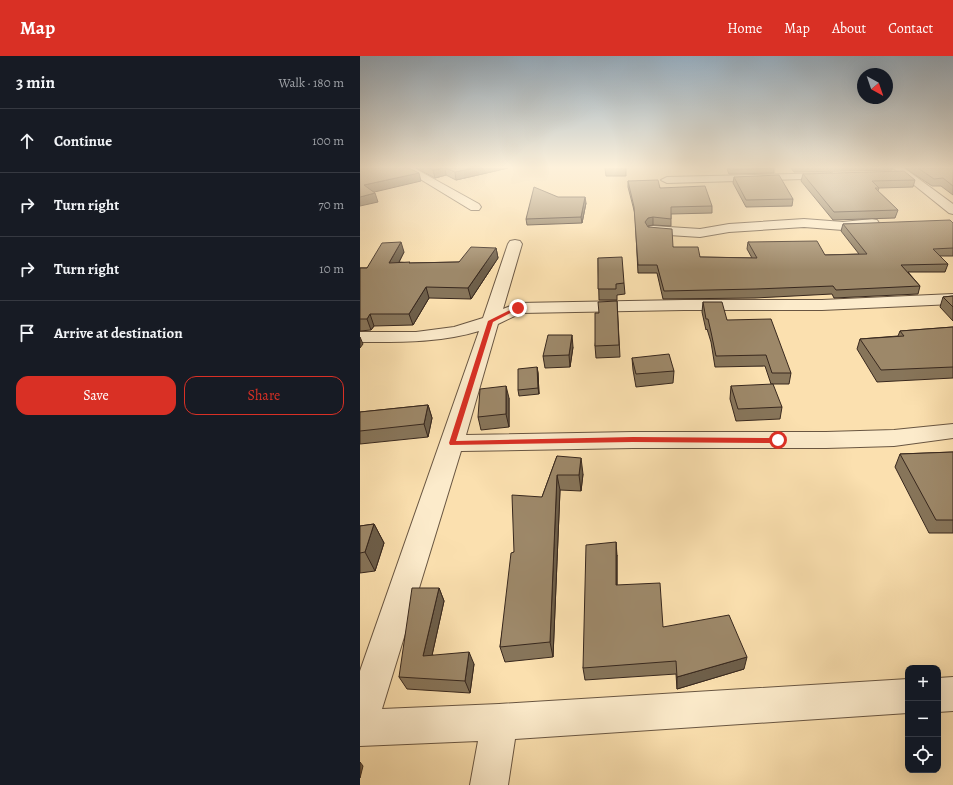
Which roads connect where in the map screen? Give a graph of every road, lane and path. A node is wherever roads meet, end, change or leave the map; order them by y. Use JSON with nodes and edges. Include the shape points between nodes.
{"nodes":[{"id":1,"x":466,"y":202,"type":"edge"},
{"id":2,"x":939,"y":202,"type":"edge"},
{"id":3,"x":475,"y":207,"type":"dead end"},
{"id":4,"x":950,"y":212,"type":"edge"},
{"id":5,"x":889,"y":223,"type":"edge"},
{"id":6,"x":653,"y":230,"type":"edge"},
{"id":7,"x":515,"y":244,"type":"dead end"},
{"id":8,"x":953,"y":299,"type":"edge"},
{"id":9,"x":491,"y":321,"type":"junction"},
{"id":10,"x":360,"y":337,"type":"edge"},
{"id":11,"x":953,"y":431,"type":"edge"},
{"id":12,"x":452,"y":443,"type":"junction"},
{"id":13,"x":953,"y":694,"type":"edge"},
{"id":14,"x":941,"y":695,"type":"edge"},
{"id":15,"x":905,"y":696,"type":"edge"},
{"id":16,"x":360,"y":722,"type":"edge"},
{"id":17,"x":499,"y":722,"type":"junction"},
{"id":18,"x":360,"y":728,"type":"edge"},
{"id":19,"x":489,"y":785,"type":"edge"}],
"edges":[{"from":1,"to":3,"type":"street"},
{"from":2,"to":4,"type":"street"},
{"from":5,"to":6,"type":"street","via":[[843,226],[804,223],[729,228],[700,233]]},
{"from":7,"to":9,"type":"street"},
{"from":8,"to":9,"type":"street","via":[[822,305],[525,308],[514,309]]},
{"from":9,"to":10,"type":"street","via":[[451,333],[416,337]]},
{"from":9,"to":12,"type":"street"},
{"from":11,"to":12,"type":"street","via":[[894,438],[826,440]]},
{"from":12,"to":16,"type":"street"},
{"from":13,"to":14,"type":"street"},
{"from":15,"to":17,"type":"street"},
{"from":17,"to":18,"type":"street"},
{"from":17,"to":19,"type":"street"}]}
